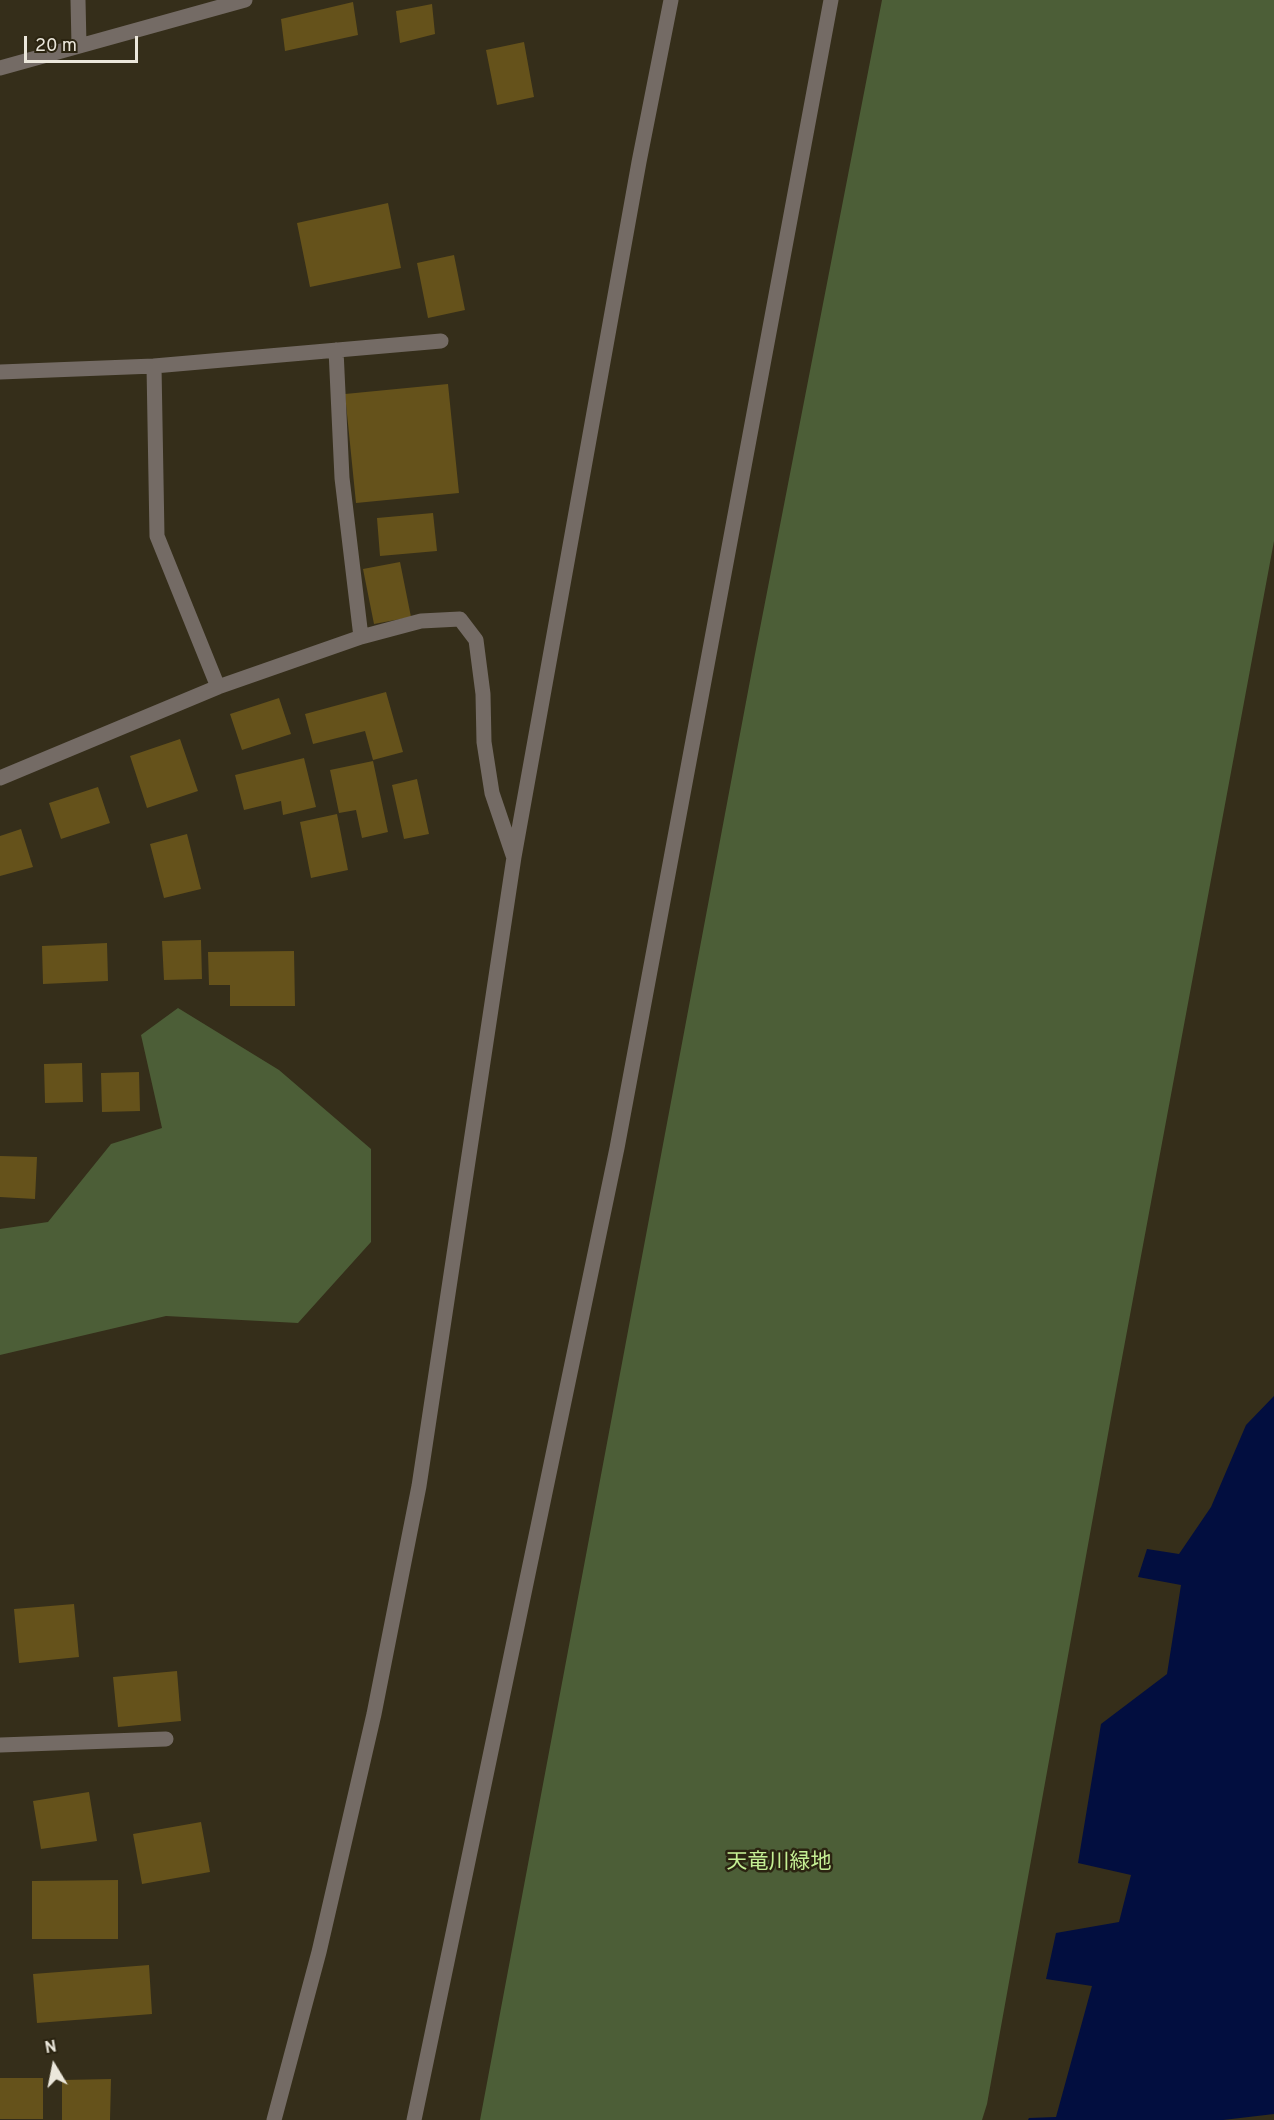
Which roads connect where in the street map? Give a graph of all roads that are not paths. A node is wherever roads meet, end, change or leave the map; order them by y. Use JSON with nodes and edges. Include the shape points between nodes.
{"nodes":[{"id":1,"x":78,"y":0,"type":"edge"},
{"id":2,"x":245,"y":0,"type":"edge"},
{"id":3,"x":671,"y":0,"type":"edge"},
{"id":4,"x":831,"y":0,"type":"edge"},
{"id":5,"x":79,"y":45,"type":"junction"},
{"id":6,"x":0,"y":68,"type":"edge"},
{"id":7,"x":441,"y":341,"type":"dead end"},
{"id":8,"x":336,"y":350,"type":"junction"},
{"id":9,"x":154,"y":366,"type":"junction"},
{"id":10,"x":0,"y":372,"type":"edge"},
{"id":11,"x":361,"y":637,"type":"junction"},
{"id":12,"x":218,"y":687,"type":"junction"},
{"id":13,"x":0,"y":778,"type":"edge"},
{"id":14,"x":514,"y":857,"type":"junction"},
{"id":15,"x":166,"y":1739,"type":"dead end"},
{"id":16,"x":0,"y":1746,"type":"edge"},
{"id":17,"x":274,"y":2120,"type":"edge"},
{"id":18,"x":414,"y":2120,"type":"edge"}],
"edges":[{"from":1,"to":5,"type":"street"},
{"from":2,"to":5,"type":"street"},
{"from":3,"to":14,"type":"street"},
{"from":4,"to":18,"type":"street","via":[[617,1148]]},
{"from":5,"to":6,"type":"street"},
{"from":7,"to":8,"type":"street"},
{"from":8,"to":9,"type":"street"},
{"from":8,"to":11,"type":"street","via":[[342,478]]},
{"from":9,"to":10,"type":"street"},
{"from":9,"to":12,"type":"street","via":[[157,536]]},
{"from":11,"to":12,"type":"street"},
{"from":11,"to":14,"type":"street","via":[[422,621],[460,619],[477,640],[492,793]]},
{"from":12,"to":13,"type":"street"},
{"from":14,"to":17,"type":"street","via":[[419,1486],[374,1714]]},
{"from":15,"to":16,"type":"street"}]}
